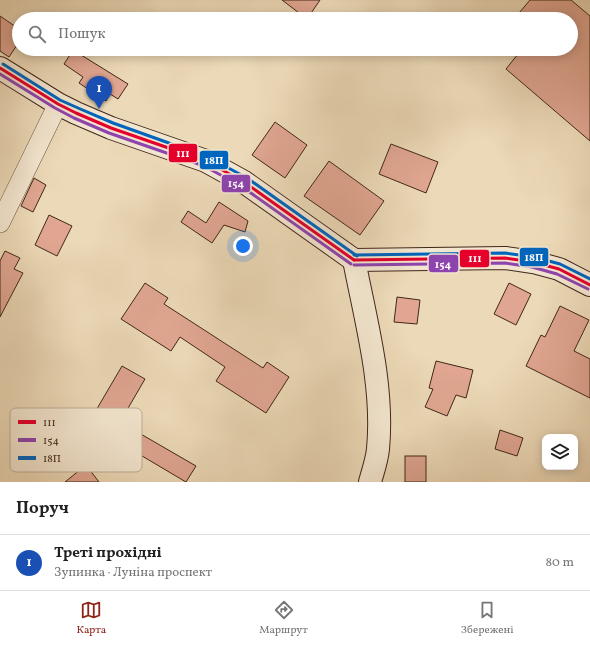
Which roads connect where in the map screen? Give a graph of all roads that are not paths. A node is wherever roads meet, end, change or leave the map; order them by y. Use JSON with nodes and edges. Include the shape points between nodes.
{"nodes":[{"id":1,"x":0,"y":68,"type":"edge"},
{"id":2,"x":58,"y":104,"type":"junction"},
{"id":3,"x":0,"y":223,"type":"edge"},
{"id":4,"x":354,"y":260,"type":"junction"},
{"id":5,"x":590,"y":285,"type":"edge"},
{"id":6,"x":370,"y":482,"type":"edge"}],
"edges":[{"from":1,"to":2,"type":"street"},
{"from":2,"to":3,"type":"street"},
{"from":2,"to":4,"type":"street","via":[[111,128],[206,161],[226,171]]},
{"from":4,"to":5,"type":"street","via":[[505,258],[559,269]]},
{"from":4,"to":6,"type":"street","via":[[372,350],[379,402],[378,451]]}]}
